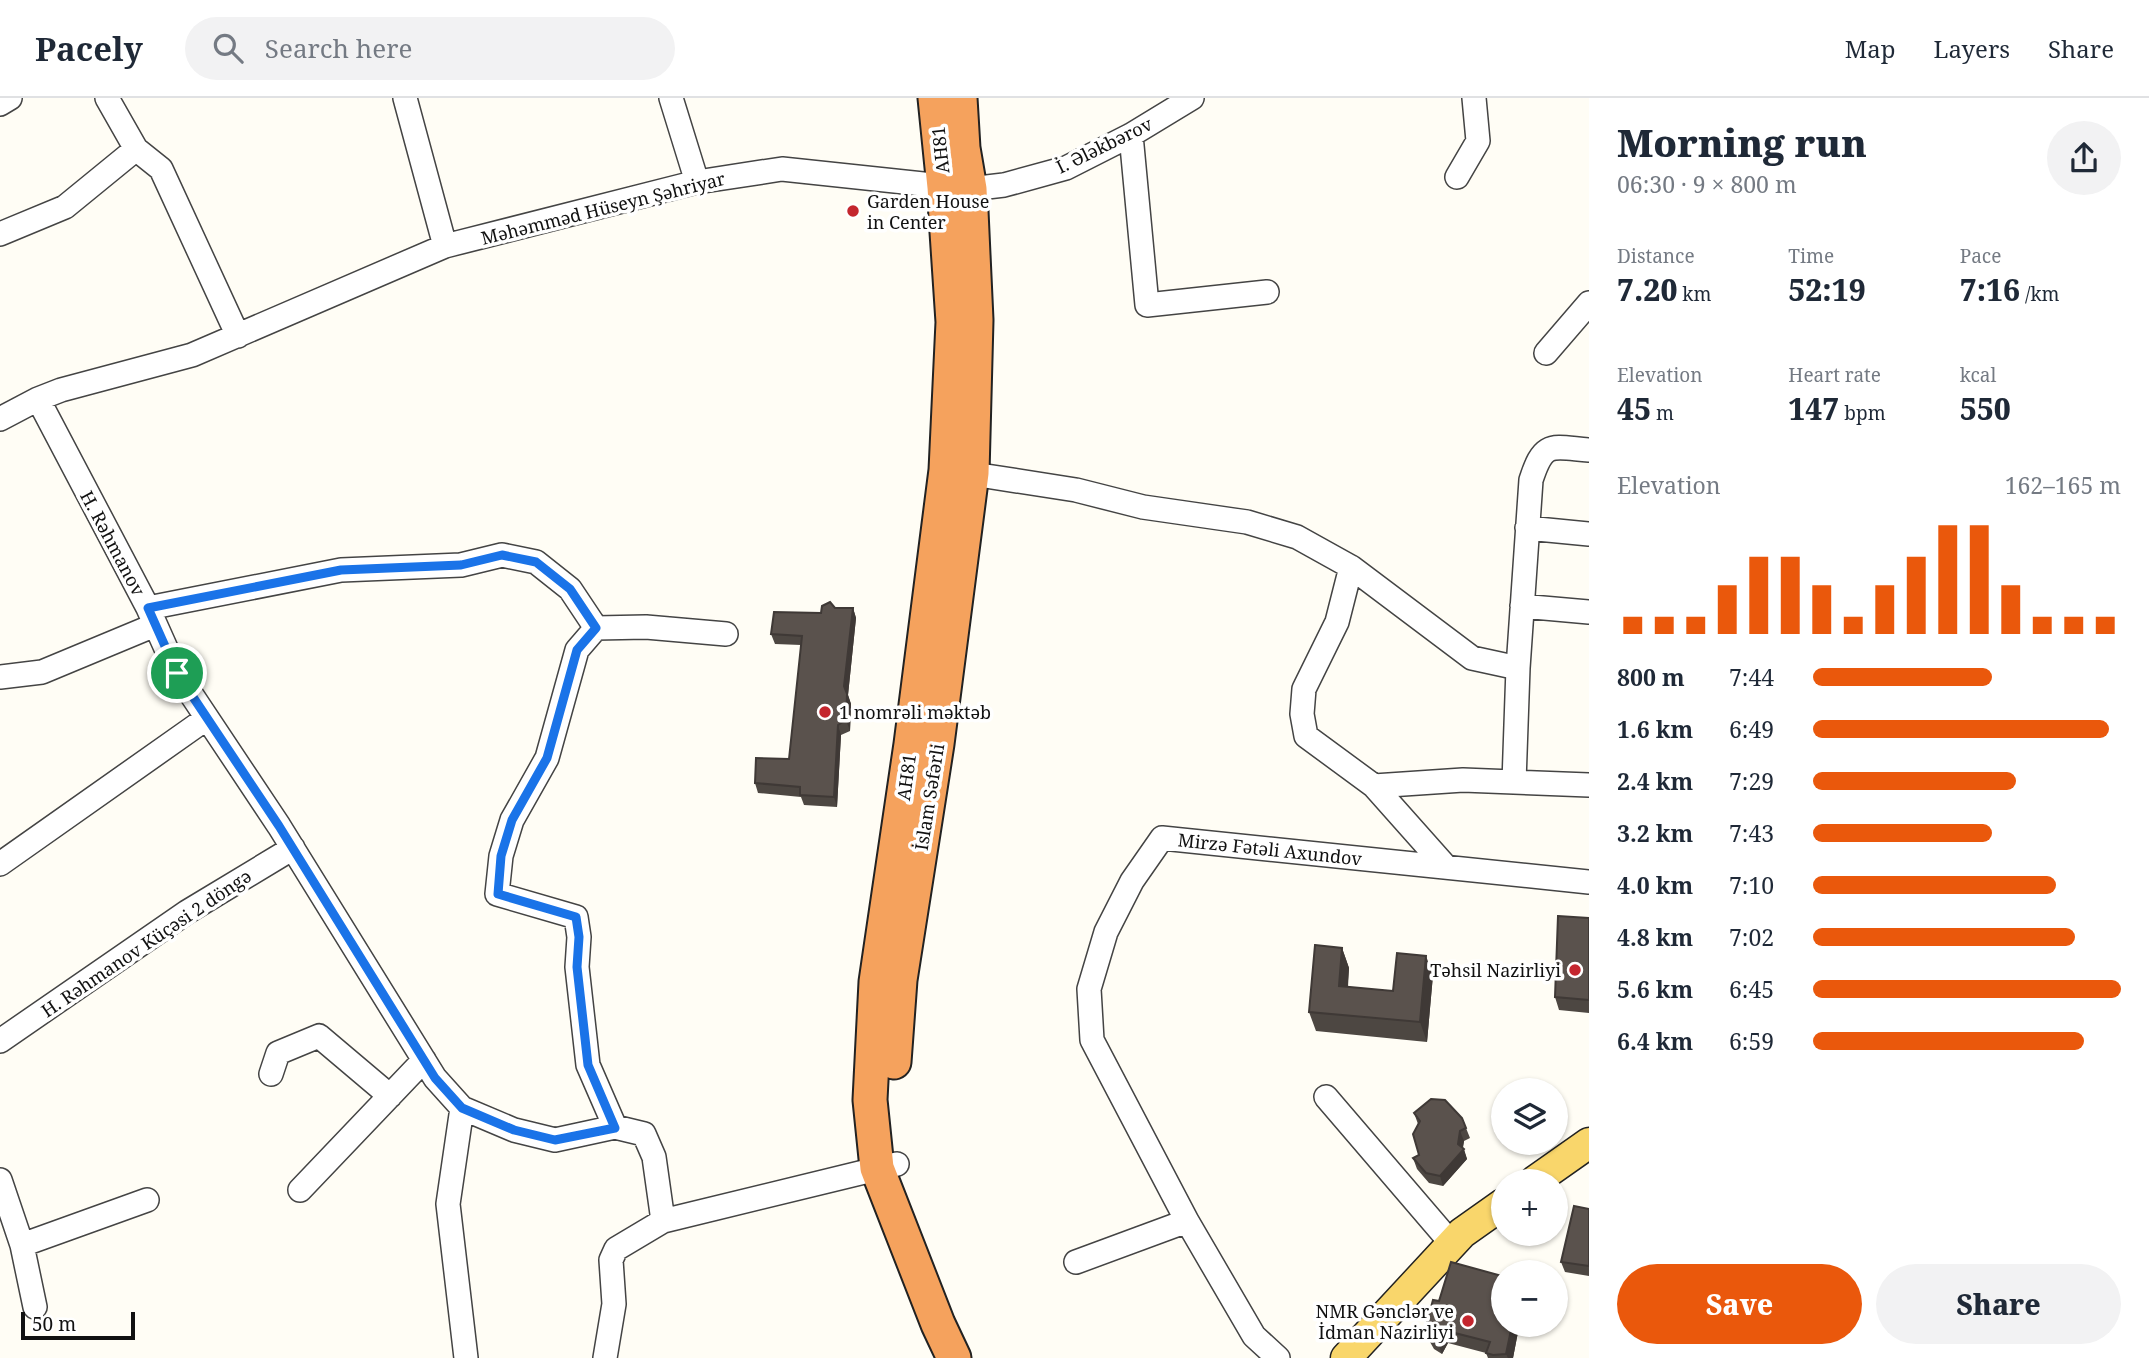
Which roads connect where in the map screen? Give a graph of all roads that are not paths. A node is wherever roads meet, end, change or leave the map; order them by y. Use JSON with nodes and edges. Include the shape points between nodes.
{"nodes":[{"id":1,"x":10,"y":98,"type":"edge"},
{"id":2,"x":107,"y":98,"type":"edge"},
{"id":3,"x":405,"y":98,"type":"edge"},
{"id":4,"x":671,"y":98,"type":"edge"},
{"id":5,"x":935,"y":98,"type":"edge"},
{"id":6,"x":960,"y":98,"type":"edge"},
{"id":7,"x":1192,"y":98,"type":"edge"},
{"id":8,"x":1474,"y":98,"type":"edge"},
{"id":9,"x":0,"y":104,"type":"edge"},
{"id":10,"x":1131,"y":135,"type":"junction"},
{"id":11,"x":136,"y":149,"type":"junction"},
{"id":12,"x":1457,"y":177,"type":"dead end"},
{"id":13,"x":697,"y":182,"type":"junction"},
{"id":14,"x":957,"y":188,"type":"junction"},
{"id":15,"x":0,"y":234,"type":"edge"},
{"id":16,"x":445,"y":246,"type":"junction"},
{"id":17,"x":1267,"y":292,"type":"dead end"},
{"id":18,"x":1589,"y":303,"type":"edge"},
{"id":19,"x":239,"y":336,"type":"junction"},
{"id":20,"x":1546,"y":353,"type":"dead end"},
{"id":21,"x":38,"y":399,"type":"junction"},
{"id":22,"x":0,"y":419,"type":"edge"},
{"id":23,"x":1589,"y":450,"type":"edge"},
{"id":24,"x":959,"y":472,"type":"junction"},
{"id":25,"x":1527,"y":528,"type":"junction"},
{"id":26,"x":1589,"y":534,"type":"edge"},
{"id":27,"x":1350,"y":567,"type":"junction"},
{"id":28,"x":1522,"y":606,"type":"junction"},
{"id":29,"x":1589,"y":612,"type":"edge"},
{"id":30,"x":151,"y":616,"type":"junction"},
{"id":31,"x":596,"y":628,"type":"junction"},
{"id":32,"x":726,"y":634,"type":"dead end"},
{"id":33,"x":1518,"y":668,"type":"junction"},
{"id":34,"x":0,"y":677,"type":"edge"},
{"id":35,"x":207,"y":718,"type":"junction"},
{"id":36,"x":1514,"y":782,"type":"junction"},
{"id":37,"x":1589,"y":785,"type":"edge"},
{"id":38,"x":1374,"y":786,"type":"junction"},
{"id":39,"x":293,"y":848,"type":"junction"},
{"id":40,"x":0,"y":863,"type":"edge"},
{"id":41,"x":1446,"y":867,"type":"junction"},
{"id":42,"x":1589,"y":882,"type":"edge"},
{"id":43,"x":0,"y":1041,"type":"edge"},
{"id":44,"x":424,"y":1060,"type":"junction"},
{"id":45,"x":271,"y":1073,"type":"dead end"},
{"id":46,"x":390,"y":1096,"type":"junction"},
{"id":47,"x":1326,"y":1097,"type":"dead end"},
{"id":48,"x":462,"y":1108,"type":"junction"},
{"id":49,"x":615,"y":1128,"type":"junction"},
{"id":50,"x":1589,"y":1143,"type":"edge"},
{"id":51,"x":887,"y":1166,"type":"junction"},
{"id":52,"x":1552,"y":1169,"type":"edge"},
{"id":53,"x":300,"y":1190,"type":"dead end"},
{"id":54,"x":2,"y":1191,"type":"edge"},
{"id":55,"x":147,"y":1200,"type":"dead end"},
{"id":56,"x":1491,"y":1212,"type":"edge"},
{"id":57,"x":663,"y":1222,"type":"junction"},
{"id":58,"x":1187,"y":1222,"type":"junction"},
{"id":59,"x":1452,"y":1244,"type":"junction"},
{"id":60,"x":22,"y":1245,"type":"junction"},
{"id":61,"x":1076,"y":1262,"type":"dead end"},
{"id":62,"x":35,"y":1307,"type":"dead end"},
{"id":63,"x":466,"y":1358,"type":"edge"},
{"id":64,"x":606,"y":1358,"type":"edge"},
{"id":65,"x":954,"y":1358,"type":"edge"},
{"id":66,"x":971,"y":1358,"type":"edge"},
{"id":67,"x":1278,"y":1358,"type":"edge"},
{"id":68,"x":1346,"y":1358,"type":"edge"}],
"edges":[{"from":1,"to":9,"type":"street"},
{"from":2,"to":11,"type":"street"},
{"from":3,"to":16,"type":"street"},
{"from":4,"to":13,"type":"street"},
{"from":5,"to":14,"type":"highway","name":"AH81"},
{"from":6,"to":14,"type":"highway","via":[[963,148]]},
{"from":7,"to":10,"type":"street","name":"İ. Ələkbərov"},
{"from":8,"to":12,"type":"street","via":[[1478,141]]},
{"from":10,"to":14,"type":"street","name":"İ. Ələkbərov","via":[[1066,168],[1004,185]]},
{"from":10,"to":17,"type":"street","via":[[1147,305]]},
{"from":11,"to":15,"type":"street","via":[[65,207]]},
{"from":11,"to":19,"type":"street","via":[[161,169]]},
{"from":13,"to":14,"type":"street","name":"Məhəmməd Hüseyn Şəhriyar","via":[[782,169]]},
{"from":13,"to":16,"type":"street","name":"Məhəmməd Hüseyn Şəhriyar"},
{"from":14,"to":24,"type":"highway","name":"AH81","via":[[953,323]]},
{"from":16,"to":19,"type":"street","name":"Məhəmməd Hüseyn Şəhriyar"},
{"from":18,"to":20,"type":"street"},
{"from":19,"to":21,"type":"street","name":"Məhəmməd Hüseyn Şəhriyar","via":[[192,355]]},
{"from":21,"to":22,"type":"street","name":"Məhəmməd Hüseyn Şəhriyar"},
{"from":21,"to":30,"type":"street","name":"H. Rəhmanov"},
{"from":23,"to":25,"type":"street","via":[[1552,447],[1538,458]]},
{"from":24,"to":27,"type":"street","via":[[1247,522],[1297,537]]},
{"from":24,"to":51,"type":"highway","name":"AH81","via":[[911,744],[876,982],[870,1100]]},
{"from":25,"to":26,"type":"street"},
{"from":25,"to":28,"type":"street"},
{"from":27,"to":33,"type":"street","via":[[1472,658]]},
{"from":27,"to":38,"type":"street","via":[[1337,622],[1304,689],[1302,714],[1306,736]]},
{"from":28,"to":29,"type":"street"},
{"from":28,"to":33,"type":"street"},
{"from":30,"to":31,"type":"street","via":[[341,570],[461,565],[502,555],[536,562],[570,589]]},
{"from":30,"to":34,"type":"street","via":[[43,672]]},
{"from":30,"to":35,"type":"street","name":"H. Rəhmanov","via":[[177,673]]},
{"from":31,"to":32,"type":"street"},
{"from":31,"to":49,"type":"street","via":[[577,650],[547,758],[512,820],[501,856],[498,894],[576,917],[588,1065]]},
{"from":33,"to":36,"type":"street"},
{"from":35,"to":39,"type":"street","name":"H. Rəhmanov"},
{"from":35,"to":40,"type":"street"},
{"from":36,"to":37,"type":"street"},
{"from":36,"to":38,"type":"street"},
{"from":38,"to":41,"type":"street"},
{"from":39,"to":43,"type":"street","name":"H. Rəhmanov Küçəsi 2 döngə","via":[[187,912]]},
{"from":39,"to":44,"type":"street","name":"H. Rəhmanov"},
{"from":41,"to":42,"type":"street","name":"Mirzə Fətəli Axundov"},
{"from":41,"to":58,"type":"street","name":"Mirzə Fətəli Axundov","via":[[1162,838],[1132,881],[1106,932],[1089,989],[1092,1040]]},
{"from":44,"to":46,"type":"street"},
{"from":44,"to":48,"type":"street","name":"H. Rəhmanov"},
{"from":45,"to":46,"type":"street","via":[[278,1053],[319,1036]]},
{"from":46,"to":53,"type":"street"},
{"from":47,"to":59,"type":"street"},
{"from":48,"to":49,"type":"street","via":[[514,1130],[555,1140]]},
{"from":48,"to":63,"type":"street","via":[[448,1204]]},
{"from":49,"to":57,"type":"street","via":[[644,1134],[654,1157]]},
{"from":50,"to":52,"type":"main road"},
{"from":51,"to":57,"type":"street"},
{"from":51,"to":65,"type":"highway","name":"AH81","via":[[938,1324]]},
{"from":51,"to":66,"type":"highway"},
{"from":54,"to":60,"type":"street"},
{"from":55,"to":60,"type":"street"},
{"from":56,"to":59,"type":"main road"},
{"from":57,"to":64,"type":"street","via":[[616,1249],[611,1261],[614,1304]]},
{"from":58,"to":61,"type":"street"},
{"from":58,"to":67,"type":"street","name":"Mirzə Fətəli Axundov","via":[[1254,1336]]},
{"from":59,"to":68,"type":"main road"},
{"from":60,"to":62,"type":"street"}]}
